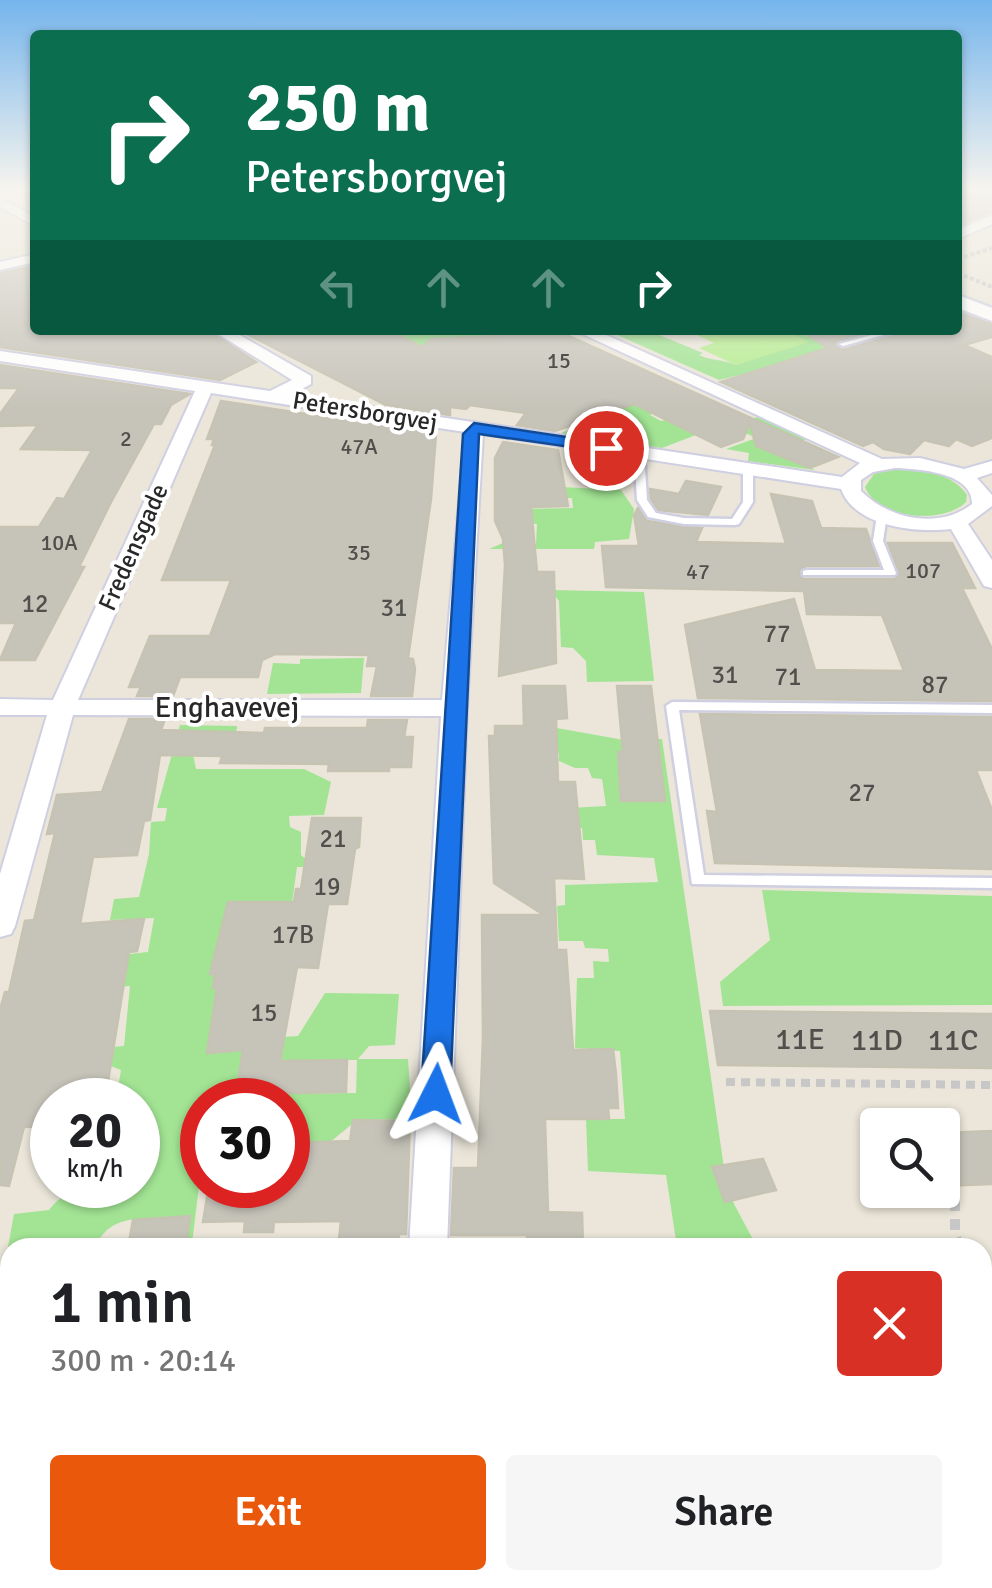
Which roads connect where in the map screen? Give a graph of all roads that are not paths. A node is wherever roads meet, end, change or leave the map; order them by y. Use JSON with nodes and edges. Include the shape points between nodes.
{"nodes":[{"id":1,"x":962,"y":303,"type":"edge"},
{"id":2,"x":992,"y":315,"type":"edge"},
{"id":3,"x":962,"y":316,"type":"edge"},
{"id":4,"x":992,"y":328,"type":"edge"},
{"id":5,"x":228,"y":335,"type":"edge"},
{"id":6,"x":593,"y":335,"type":"edge"},
{"id":7,"x":881,"y":335,"type":"edge"},
{"id":8,"x":843,"y":344,"type":"dead end"},
{"id":9,"x":0,"y":356,"type":"edge"},
{"id":10,"x":305,"y":380,"type":"junction"},
{"id":11,"x":205,"y":387,"type":"junction"},
{"id":12,"x":273,"y":397,"type":"junction"},
{"id":13,"x":355,"y":410,"type":"junction"},
{"id":14,"x":474,"y":428,"type":"junction"},
{"id":15,"x":639,"y":453,"type":"junction"},
{"id":16,"x":878,"y":464,"type":"junction"},
{"id":17,"x":992,"y":467,"type":"edge"},
{"id":18,"x":748,"y":469,"type":"junction"},
{"id":19,"x":963,"y":476,"type":"junction"},
{"id":20,"x":849,"y":484,"type":"junction"},
{"id":21,"x":987,"y":507,"type":"edge"},
{"id":22,"x":882,"y":515,"type":"junction"},
{"id":23,"x":955,"y":522,"type":"junction"},
{"id":24,"x":807,"y":573,"type":"dead end"},
{"id":25,"x":992,"y":581,"type":"edge"},
{"id":26,"x":0,"y":707,"type":"edge"},
{"id":27,"x":62,"y":707,"type":"junction"},
{"id":28,"x":454,"y":708,"type":"junction"},
{"id":29,"x":992,"y":710,"type":"edge"},
{"id":30,"x":992,"y":883,"type":"edge"},
{"id":31,"x":0,"y":926,"type":"edge"},
{"id":32,"x":428,"y":1238,"type":"edge"}],
"edges":[{"from":1,"to":2,"type":"street"},
{"from":3,"to":4,"type":"street"},
{"from":5,"to":10,"type":"street"},
{"from":6,"to":16,"type":"street"},
{"from":7,"to":8,"type":"lane"},
{"from":9,"to":11,"type":"street","name":"Petersborgvej"},
{"from":10,"to":12,"type":"street"},
{"from":10,"to":13,"type":"street"},
{"from":11,"to":12,"type":"street","name":"Petersborgvej"},
{"from":11,"to":27,"type":"street","name":"Fredensgade"},
{"from":12,"to":13,"type":"street","name":"Petersborgvej"},
{"from":13,"to":14,"type":"street","name":"Petersborgvej"},
{"from":14,"to":15,"type":"street","name":"Petersborgvej"},
{"from":14,"to":28,"type":"street"},
{"from":15,"to":18,"type":"street","name":"Petersborgvej"},
{"from":15,"to":18,"type":"lane","via":[[642,500],[652,515],[684,521],[735,522],[748,502]]},
{"from":16,"to":19,"type":"street","via":[[931,465]]},
{"from":16,"to":20,"type":"street","via":[[857,472]]},
{"from":17,"to":19,"type":"street"},
{"from":18,"to":20,"type":"street","name":"Petersborgvej"},
{"from":19,"to":21,"type":"street"},
{"from":20,"to":22,"type":"street","via":[[857,500]]},
{"from":21,"to":23,"type":"street"},
{"from":22,"to":23,"type":"street"},
{"from":22,"to":24,"type":"lane","via":[[878,541],[891,573]]},
{"from":23,"to":25,"type":"street"},
{"from":26,"to":27,"type":"street","name":"Enghavevej"},
{"from":27,"to":28,"type":"street","name":"Enghavevej"},
{"from":27,"to":31,"type":"street","name":"Fredensgade"},
{"from":28,"to":32,"type":"street"},
{"from":29,"to":30,"type":"lane","via":[[672,706],[697,880]]}]}
